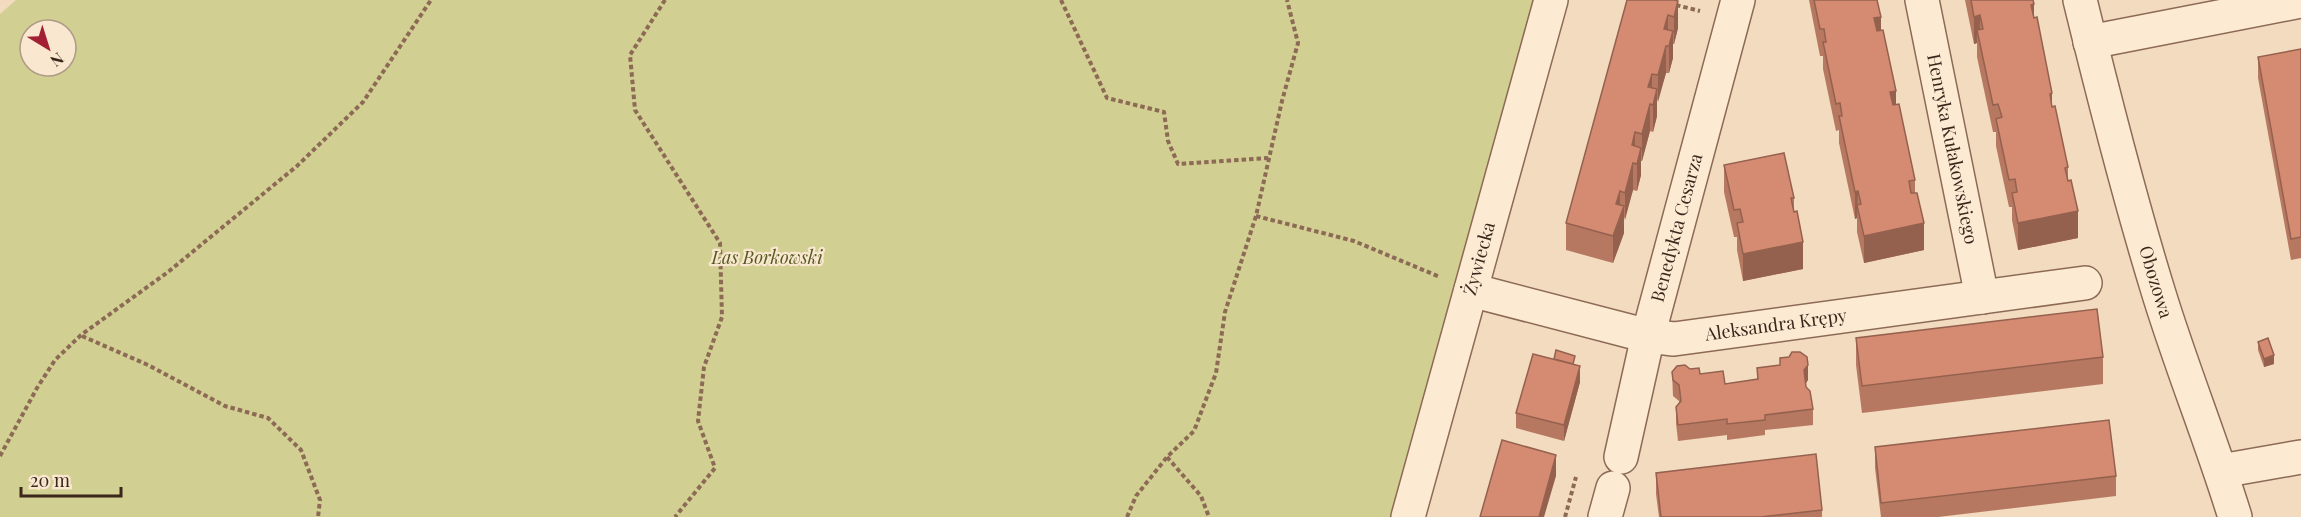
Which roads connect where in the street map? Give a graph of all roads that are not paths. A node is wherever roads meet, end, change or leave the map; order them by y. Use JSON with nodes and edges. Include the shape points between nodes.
{"nodes":[{"id":1,"x":1551,"y":0,"type":"edge"},
{"id":2,"x":1922,"y":0,"type":"edge"},
{"id":3,"x":2080,"y":0,"type":"edge"},
{"id":4,"x":2301,"y":1,"type":"edge"},
{"id":5,"x":1736,"y":10,"type":"edge"},
{"id":6,"x":2090,"y":42,"type":"junction"},
{"id":7,"x":2085,"y":283,"type":"dead end"},
{"id":8,"x":1471,"y":290,"type":"junction"},
{"id":9,"x":1982,"y":297,"type":"junction"},
{"id":10,"x":1647,"y":336,"type":"junction"},
{"id":11,"x":1621,"y":456,"type":"dead end"},
{"id":12,"x":2301,"y":458,"type":"edge"},
{"id":13,"x":2221,"y":471,"type":"junction"},
{"id":14,"x":1408,"y":517,"type":"edge"},
{"id":15,"x":2235,"y":517,"type":"edge"}],
"edges":[{"from":1,"to":8,"type":"street","name":"Żywiecka"},
{"from":2,"to":9,"type":"street","name":"Henryka Kułakowskiego"},
{"from":3,"to":6,"type":"street","name":"Obozowa"},
{"from":4,"to":6,"type":"street"},
{"from":5,"to":10,"type":"street","name":"Benedykta Cesarza"},
{"from":6,"to":13,"type":"street","name":"Obozowa","via":[[2158,291]]},
{"from":7,"to":9,"type":"street","name":"Aleksandra Krępy"},
{"from":8,"to":10,"type":"street","name":"Aleksandra Krępy"},
{"from":8,"to":14,"type":"street","name":"Żywiecka"},
{"from":9,"to":10,"type":"street","name":"Aleksandra Krępy","via":[[1674,339]]},
{"from":10,"to":11,"type":"street","name":"Benedykta Cesarza"},
{"from":12,"to":13,"type":"street"},
{"from":13,"to":15,"type":"street","name":"Obozowa"}]}
